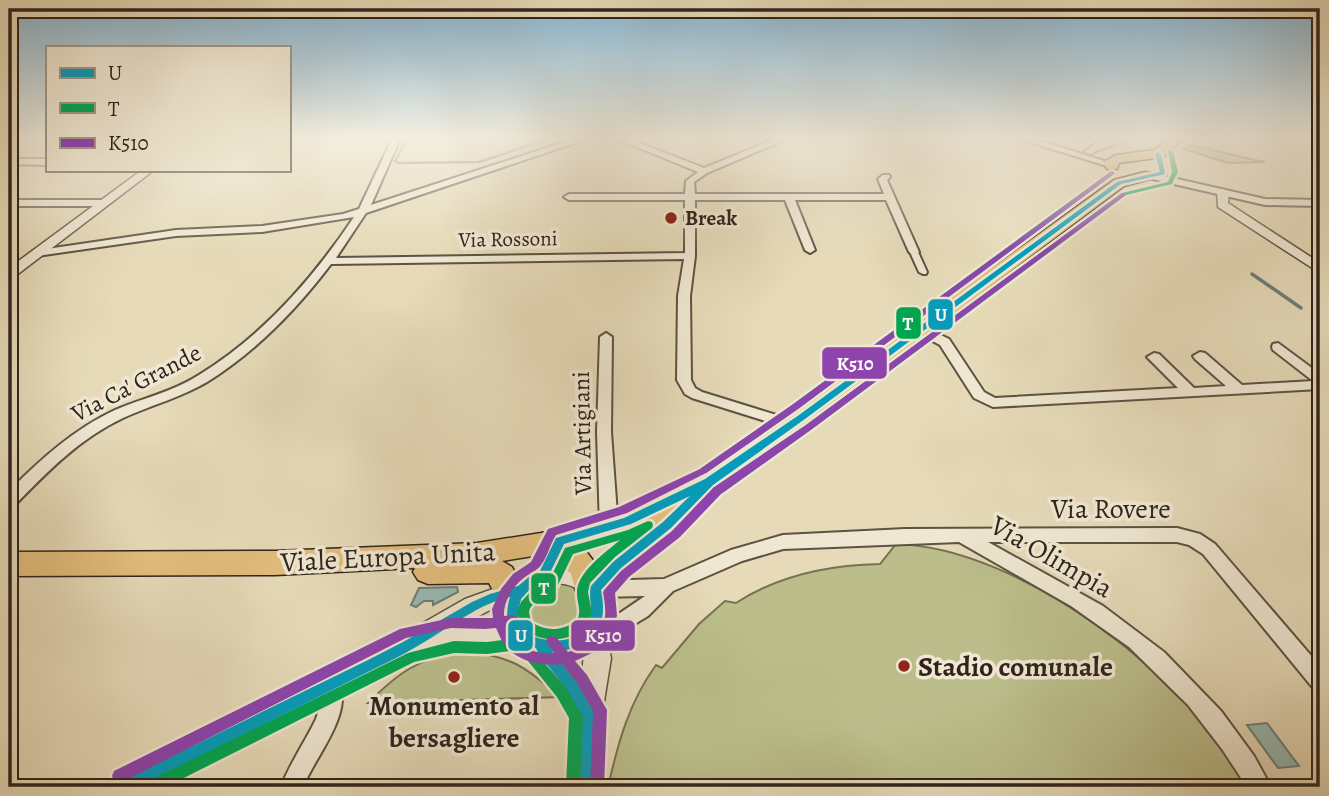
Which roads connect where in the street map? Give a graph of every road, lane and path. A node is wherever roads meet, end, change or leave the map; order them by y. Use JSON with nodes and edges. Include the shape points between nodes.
{"nodes":[{"id":1,"x":141,"y":176,"type":"edge"},
{"id":2,"x":379,"y":176,"type":"edge"},
{"id":3,"x":468,"y":176,"type":"edge"},
{"id":4,"x":697,"y":176,"type":"edge"},
{"id":5,"x":1105,"y":176,"type":"edge"},
{"id":6,"x":1165,"y":176,"type":"edge"},
{"id":7,"x":886,"y":177,"type":"dead end"},
{"id":8,"x":1223,"y":192,"type":"junction"},
{"id":9,"x":569,"y":197,"type":"dead end"},
{"id":10,"x":789,"y":197,"type":"junction"},
{"id":11,"x":891,"y":197,"type":"junction"},
{"id":12,"x":689,"y":198,"type":"junction"},
{"id":13,"x":9,"y":203,"type":"edge"},
{"id":14,"x":104,"y":203,"type":"junction"},
{"id":15,"x":1320,"y":203,"type":"edge"},
{"id":16,"x":363,"y":210,"type":"junction"},
{"id":17,"x":54,"y":240,"type":"junction"},
{"id":18,"x":80,"y":246,"type":"junction"},
{"id":19,"x":810,"y":250,"type":"dead end"},
{"id":20,"x":914,"y":252,"type":"joint"},
{"id":21,"x":37,"y":253,"type":"junction"},
{"id":22,"x":690,"y":256,"type":"junction"},
{"id":23,"x":326,"y":261,"type":"junction"},
{"id":24,"x":1320,"y":269,"type":"edge"},
{"id":25,"x":923,"y":272,"type":"dead end"},
{"id":26,"x":9,"y":274,"type":"edge"},
{"id":27,"x":920,"y":330,"type":"junction"},
{"id":28,"x":606,"y":337,"type":"dead end"},
{"id":29,"x":1278,"y":347,"type":"dead end"},
{"id":30,"x":1200,"y":355,"type":"dead end"},
{"id":31,"x":1154,"y":358,"type":"dead end"},
{"id":32,"x":1320,"y":382,"type":"edge"},
{"id":33,"x":1239,"y":390,"type":"junction"},
{"id":34,"x":1191,"y":393,"type":"junction"},
{"id":35,"x":792,"y":424,"type":"junction"},
{"id":36,"x":709,"y":482,"type":"junction"},
{"id":37,"x":9,"y":501,"type":"edge"},
{"id":38,"x":609,"y":528,"type":"junction"},
{"id":39,"x":963,"y":537,"type":"junction"},
{"id":40,"x":561,"y":541,"type":"junction"},
{"id":41,"x":9,"y":564,"type":"edge"},
{"id":42,"x":275,"y":564,"type":"junction"},
{"id":43,"x":591,"y":585,"type":"junction"},
{"id":44,"x":666,"y":586,"type":"junction"},
{"id":45,"x":515,"y":589,"type":"junction"},
{"id":46,"x":593,"y":628,"type":"junction"},
{"id":47,"x":515,"y":632,"type":"junction"},
{"id":48,"x":408,"y":645,"type":"junction"},
{"id":49,"x":542,"y":649,"type":"junction"},
{"id":50,"x":1320,"y":681,"type":"edge"},
{"id":51,"x":331,"y":683,"type":"junction"},
{"id":52,"x":588,"y":714,"type":"junction"},
{"id":53,"x":124,"y":787,"type":"edge"},
{"id":54,"x":292,"y":787,"type":"edge"},
{"id":55,"x":585,"y":787,"type":"edge"},
{"id":56,"x":1260,"y":787,"type":"edge"}],
"edges":[{"from":1,"to":14,"type":"street"},
{"from":2,"to":16,"type":"street","name":"Via Ca' Grande"},
{"from":3,"to":16,"type":"street"},
{"from":4,"to":12,"type":"street","via":[[691,180]]},
{"from":5,"to":27,"type":"main road","name":"Viale Europa Unita"},
{"from":6,"to":8,"type":"street"},
{"from":7,"to":11,"type":"street","via":[[882,179]]},
{"from":8,"to":15,"type":"street","via":[[1265,202]]},
{"from":8,"to":24,"type":"street","via":[[1222,204]]},
{"from":9,"to":12,"type":"street"},
{"from":10,"to":11,"type":"street"},
{"from":10,"to":12,"type":"street"},
{"from":10,"to":19,"type":"street"},
{"from":11,"to":20,"type":"street"},
{"from":12,"to":22,"type":"street"},
{"from":13,"to":14,"type":"street"},
{"from":14,"to":17,"type":"street"},
{"from":16,"to":18,"type":"street","via":[[290,226],[176,233]]},
{"from":16,"to":23,"type":"street","name":"Via Ca' Grande"},
{"from":17,"to":18,"type":"street"},
{"from":17,"to":21,"type":"street"},
{"from":18,"to":21,"type":"street"},
{"from":20,"to":25,"type":"street"},
{"from":21,"to":26,"type":"street"},
{"from":22,"to":23,"type":"street","name":"Via Rossoni"},
{"from":22,"to":35,"type":"street","via":[[684,296],[686,386],[696,395]]},
{"from":23,"to":37,"type":"street","name":"Via Ca' Grande","via":[[266,331],[239,354],[177,393],[118,414],[78,436]]},
{"from":27,"to":34,"type":"street","via":[[945,342],[979,395],[993,403]]},
{"from":27,"to":35,"type":"main road","name":"Viale Europa Unita"},
{"from":28,"to":38,"type":"street","name":"Via Artigiani"},
{"from":29,"to":32,"type":"street"},
{"from":30,"to":33,"type":"street"},
{"from":31,"to":34,"type":"street"},
{"from":32,"to":33,"type":"street"},
{"from":33,"to":34,"type":"street"},
{"from":35,"to":36,"type":"main road","name":"Viale Europa Unita"},
{"from":36,"to":38,"type":"main road","name":"Viale Europa Unita"},
{"from":36,"to":43,"type":"main road","via":[[667,525]]},
{"from":38,"to":40,"type":"main road","name":"Viale Europa Unita"},
{"from":39,"to":44,"type":"street","name":"Via Olimpia","via":[[783,542],[737,555]]},
{"from":39,"to":50,"type":"street","name":"Via Rovere","via":[[1177,535],[1194,539],[1209,549]]},
{"from":39,"to":56,"type":"street","name":"Via Olimpia","via":[[1114,624],[1155,657],[1219,726]]},
{"from":40,"to":42,"type":"main road","name":"Viale Europa Unita","via":[[477,554]]},
{"from":40,"to":43,"type":"main road"},
{"from":40,"to":45,"type":"main road"},
{"from":41,"to":42,"type":"main road","name":"Viale Europa Unita"},
{"from":42,"to":45,"type":"main road","via":[[311,573],[490,570]]},
{"from":43,"to":44,"type":"street","name":"Via Olimpia"},
{"from":43,"to":45,"type":"street","via":[[570,574]]},
{"from":43,"to":46,"type":"street","via":[[600,602]]},
{"from":44,"to":46,"type":"street","name":"Via Olimpia","via":[[624,623]]},
{"from":45,"to":47,"type":"street","via":[[510,612]]},
{"from":45,"to":48,"type":"street"},
{"from":46,"to":49,"type":"street","via":[[574,644]]},
{"from":46,"to":52,"type":"street","via":[[598,658]]},
{"from":47,"to":48,"type":"street","via":[[453,635]]},
{"from":47,"to":49,"type":"street","via":[[524,642]]},
{"from":48,"to":51,"type":"street"},
{"from":49,"to":52,"type":"street"},
{"from":51,"to":53,"type":"street"},
{"from":51,"to":54,"type":"street","via":[[330,711]]},
{"from":52,"to":55,"type":"street"}]}
